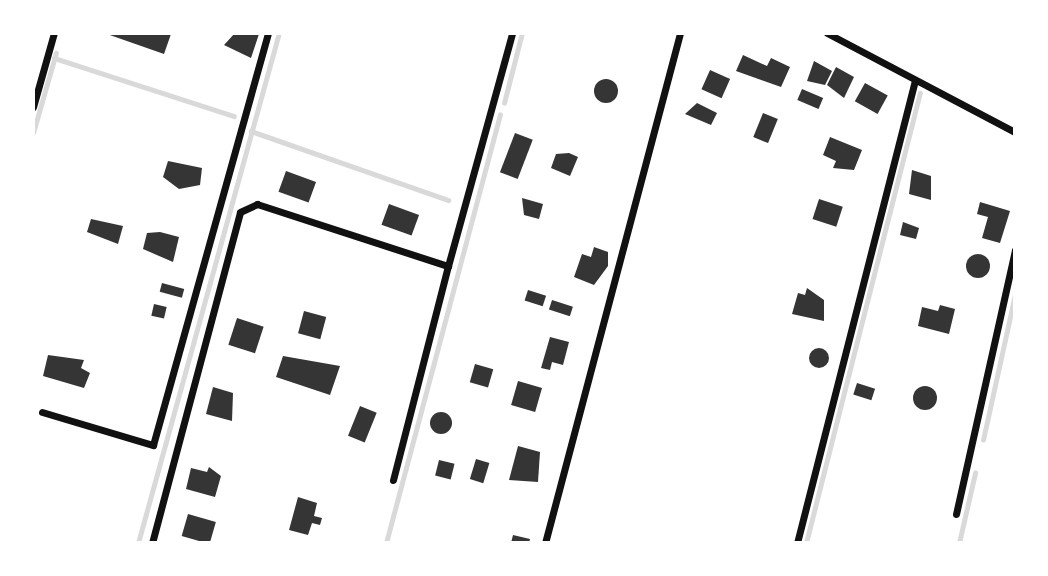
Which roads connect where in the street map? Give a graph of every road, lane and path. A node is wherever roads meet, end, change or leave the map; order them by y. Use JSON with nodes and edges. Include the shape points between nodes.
{"nodes":[{"id":1,"x":54,"y":33,"type":"edge"},
{"id":2,"x":268,"y":33,"type":"edge"},
{"id":3,"x":512,"y":33,"type":"edge"},
{"id":4,"x":680,"y":33,"type":"edge"},
{"id":5,"x":827,"y":33,"type":"edge"},
{"id":6,"x":915,"y":81,"type":"junction"},
{"id":7,"x":33,"y":107,"type":"edge"},
{"id":8,"x":1015,"y":132,"type":"edge"},
{"id":9,"x":1015,"y":250,"type":"edge"},
{"id":10,"x":448,"y":267,"type":"junction"},
{"id":11,"x":41,"y":412,"type":"dead end"},
{"id":12,"x":393,"y":480,"type":"dead end"},
{"id":13,"x":956,"y":514,"type":"dead end"},
{"id":14,"x":152,"y":543,"type":"edge"},
{"id":15,"x":545,"y":543,"type":"edge"},
{"id":16,"x":797,"y":543,"type":"edge"}],
"edges":[{"from":1,"to":7,"type":"street"},
{"from":2,"to":11,"type":"street","via":[[153,446]]},
{"from":3,"to":10,"type":"street"},
{"from":4,"to":15,"type":"street"},
{"from":5,"to":6,"type":"street"},
{"from":6,"to":8,"type":"street"},
{"from":6,"to":16,"type":"street"},
{"from":9,"to":13,"type":"street"},
{"from":10,"to":12,"type":"street"},
{"from":10,"to":14,"type":"street","via":[[247,204]]}]}
